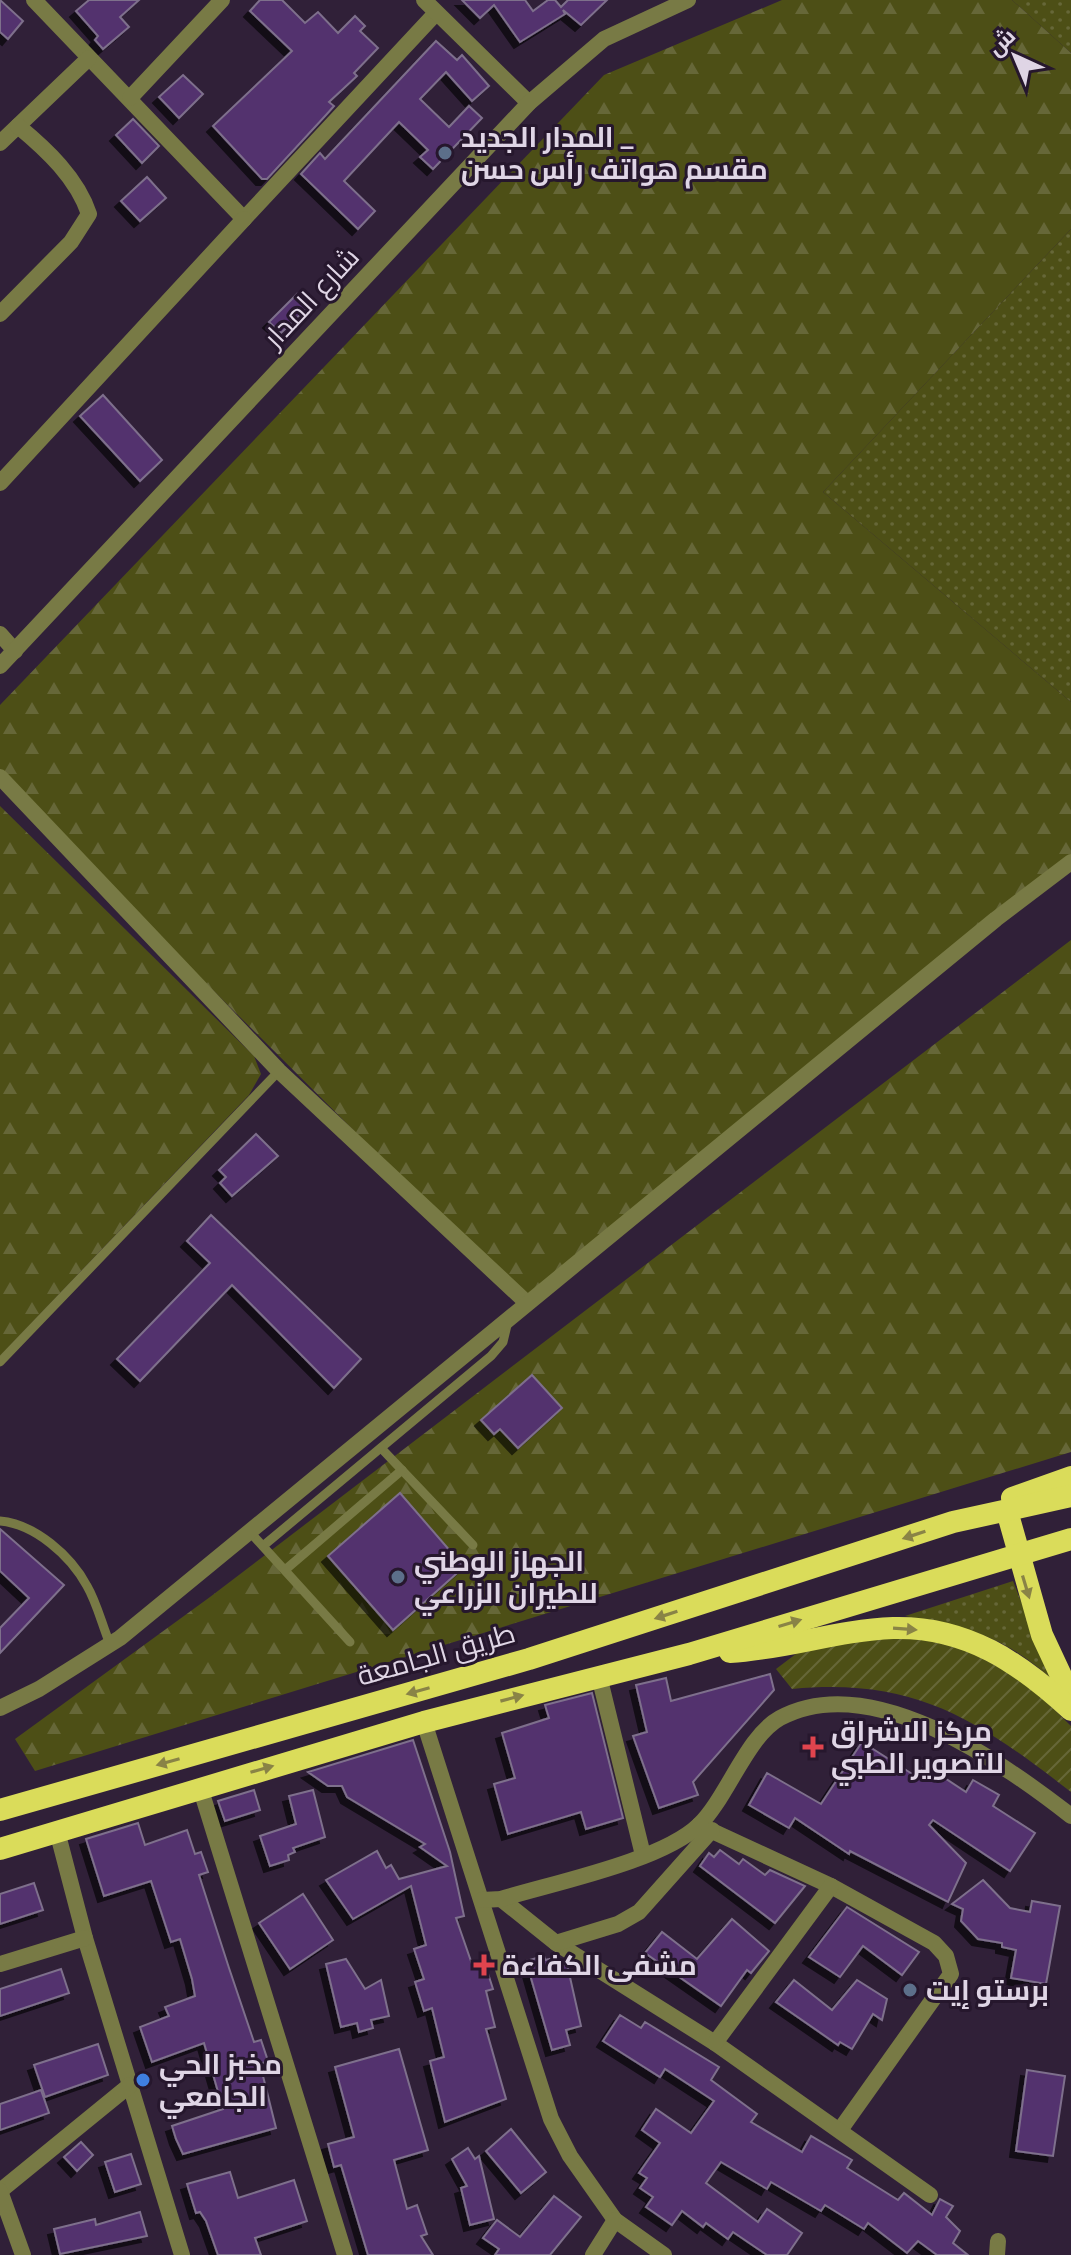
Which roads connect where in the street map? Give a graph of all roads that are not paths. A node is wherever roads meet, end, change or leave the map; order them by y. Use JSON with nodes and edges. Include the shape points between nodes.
{"nodes":[{"id":1,"x":222,"y":0,"type":"edge"},
{"id":2,"x":424,"y":0,"type":"edge"},
{"id":3,"x":688,"y":0,"type":"edge"},
{"id":4,"x":42,"y":3,"type":"edge"},
{"id":5,"x":436,"y":13,"type":"junction"},
{"id":6,"x":89,"y":58,"type":"junction"},
{"id":7,"x":130,"y":98,"type":"junction"},
{"id":8,"x":529,"y":103,"type":"junction"},
{"id":9,"x":18,"y":126,"type":"junction"},
{"id":10,"x":0,"y":143,"type":"edge"},
{"id":11,"x":244,"y":219,"type":"junction"},
{"id":12,"x":0,"y":314,"type":"edge"},
{"id":13,"x":0,"y":483,"type":"edge"},
{"id":14,"x":0,"y":634,"type":"edge"},
{"id":15,"x":15,"y":651,"type":"junction"},
{"id":16,"x":0,"y":666,"type":"edge"},
{"id":17,"x":0,"y":777,"type":"edge"},
{"id":18,"x":1071,"y":862,"type":"edge"},
{"id":19,"x":279,"y":1071,"type":"junction"},
{"id":20,"x":526,"y":1302,"type":"junction"},
{"id":21,"x":509,"y":1316,"type":"junction"},
{"id":22,"x":0,"y":1362,"type":"edge"},
{"id":23,"x":381,"y":1448,"type":"junction"},
{"id":24,"x":402,"y":1470,"type":"junction"},
{"id":25,"x":1071,"y":1477,"type":"edge"},
{"id":26,"x":1071,"y":1496,"type":"edge"},
{"id":27,"x":1007,"y":1511,"type":"junction"},
{"id":28,"x":0,"y":1521,"type":"edge"},
{"id":29,"x":953,"y":1522,"type":"junction"},
{"id":30,"x":249,"y":1531,"type":"junction"},
{"id":31,"x":1071,"y":1539,"type":"edge"},
{"id":32,"x":473,"y":1545,"type":"dead end"},
{"id":33,"x":263,"y":1546,"type":"junction"},
{"id":34,"x":1018,"y":1552,"type":"junction"},
{"id":35,"x":285,"y":1570,"type":"junction"},
{"id":36,"x":350,"y":1642,"type":"dead end"},
{"id":37,"x":110,"y":1644,"type":"junction"},
{"id":38,"x":689,"y":1654,"type":"junction"},
{"id":39,"x":599,"y":1676,"type":"junction"},
{"id":40,"x":1071,"y":1697,"type":"edge"},
{"id":41,"x":0,"y":1708,"type":"edge"},
{"id":42,"x":1071,"y":1710,"type":"edge"},
{"id":43,"x":424,"y":1722,"type":"junction"},
{"id":44,"x":200,"y":1787,"type":"junction"},
{"id":45,"x":5,"y":1805,"type":"edge"},
{"id":46,"x":1071,"y":1816,"type":"edge"},
{"id":47,"x":706,"y":1827,"type":"junction"},
{"id":48,"x":57,"y":1831,"type":"junction"},
{"id":49,"x":0,"y":1849,"type":"edge"},
{"id":50,"x":643,"y":1855,"type":"junction"},
{"id":51,"x":831,"y":1886,"type":"junction"},
{"id":52,"x":501,"y":1899,"type":"junction"},
{"id":53,"x":482,"y":1900,"type":"junction"},
{"id":54,"x":85,"y":1938,"type":"junction"},
{"id":55,"x":556,"y":1943,"type":"junction"},
{"id":56,"x":0,"y":1964,"type":"edge"},
{"id":57,"x":715,"y":2043,"type":"junction"},
{"id":58,"x":130,"y":2085,"type":"junction"},
{"id":59,"x":840,"y":2130,"type":"junction"},
{"id":60,"x":0,"y":2191,"type":"edge"},
{"id":61,"x":930,"y":2195,"type":"dead end"},
{"id":62,"x":615,"y":2220,"type":"junction"},
{"id":63,"x":23,"y":2255,"type":"edge"},
{"id":64,"x":182,"y":2255,"type":"edge"},
{"id":65,"x":345,"y":2255,"type":"edge"},
{"id":66,"x":593,"y":2255,"type":"edge"},
{"id":67,"x":664,"y":2255,"type":"edge"}],
"edges":[{"from":1,"to":7,"type":"street"},
{"from":2,"to":5,"type":"street"},
{"from":3,"to":8,"type":"street","name":"شارع المدار","via":[[604,39]]},
{"from":4,"to":6,"type":"street"},
{"from":5,"to":8,"type":"street"},
{"from":5,"to":11,"type":"street"},
{"from":6,"to":7,"type":"street"},
{"from":6,"to":9,"type":"street"},
{"from":7,"to":11,"type":"street"},
{"from":8,"to":15,"type":"street","name":"شارع المدار"},
{"from":9,"to":10,"type":"street"},
{"from":9,"to":12,"type":"street","via":[[44,147],[82,194],[89,214],[71,242]]},
{"from":11,"to":13,"type":"street"},
{"from":14,"to":15,"type":"street"},
{"from":15,"to":16,"type":"street","name":"شارع المدار"},
{"from":17,"to":19,"type":"street"},
{"from":18,"to":20,"type":"street"},
{"from":19,"to":20,"type":"street"},
{"from":19,"to":22,"type":"lane"},
{"from":20,"to":21,"type":"street"},
{"from":21,"to":23,"type":"lane","via":[[503,1342],[491,1356]]},
{"from":21,"to":30,"type":"street"},
{"from":23,"to":24,"type":"lane"},
{"from":23,"to":33,"type":"lane"},
{"from":24,"to":32,"type":"lane"},
{"from":24,"to":35,"type":"lane"},
{"from":25,"to":29,"type":"highway"},
{"from":26,"to":27,"type":"highway","name":"طريق الجامعة"},
{"from":27,"to":29,"type":"highway","name":"طريق الجامعة"},
{"from":27,"to":34,"type":"highway"},
{"from":28,"to":37,"type":"lane","via":[[37,1533],[65,1557],[87,1586]]},
{"from":29,"to":45,"type":"highway","name":"طريق الجامعة","one_way":true,"via":[[529,1659]]},
{"from":30,"to":33,"type":"lane"},
{"from":30,"to":37,"type":"street"},
{"from":31,"to":34,"type":"highway"},
{"from":33,"to":35,"type":"lane"},
{"from":38,"to":34,"type":"highway","one_way":true},
{"from":34,"to":40,"type":"highway","one_way":true,"via":[[1042,1635]]},
{"from":35,"to":36,"type":"lane"},
{"from":37,"to":41,"type":"street"},
{"from":38,"to":39,"type":"highway"},
{"from":38,"to":42,"type":"highway","one_way":true,"via":[[894,1628],[928,1631],[1004,1655]]},
{"from":43,"to":39,"type":"highway","one_way":true},
{"from":39,"to":50,"type":"street"},
{"from":44,"to":43,"type":"highway","one_way":true},
{"from":43,"to":53,"type":"street"},
{"from":44,"to":48,"type":"highway"},
{"from":44,"to":65,"type":"street"},
{"from":46,"to":47,"type":"street","via":[[1028,1782],[951,1735],[854,1705],[817,1706],[778,1719],[756,1742]]},
{"from":47,"to":50,"type":"street"},
{"from":47,"to":51,"type":"street"},
{"from":47,"to":55,"type":"street","via":[[639,1912]]},
{"from":48,"to":49,"type":"highway"},
{"from":48,"to":54,"type":"street"},
{"from":50,"to":52,"type":"street"},
{"from":51,"to":57,"type":"street"},
{"from":51,"to":59,"type":"street","via":[[934,1943],[946,1956],[951,1974]]},
{"from":52,"to":53,"type":"street"},
{"from":52,"to":55,"type":"street"},
{"from":53,"to":62,"type":"street","via":[[551,2119]]},
{"from":54,"to":56,"type":"street"},
{"from":54,"to":58,"type":"street"},
{"from":55,"to":57,"type":"street"},
{"from":57,"to":59,"type":"street"},
{"from":58,"to":60,"type":"street"},
{"from":58,"to":64,"type":"street"},
{"from":59,"to":61,"type":"street"},
{"from":60,"to":63,"type":"street"},
{"from":62,"to":66,"type":"street"},
{"from":62,"to":67,"type":"street"}]}
